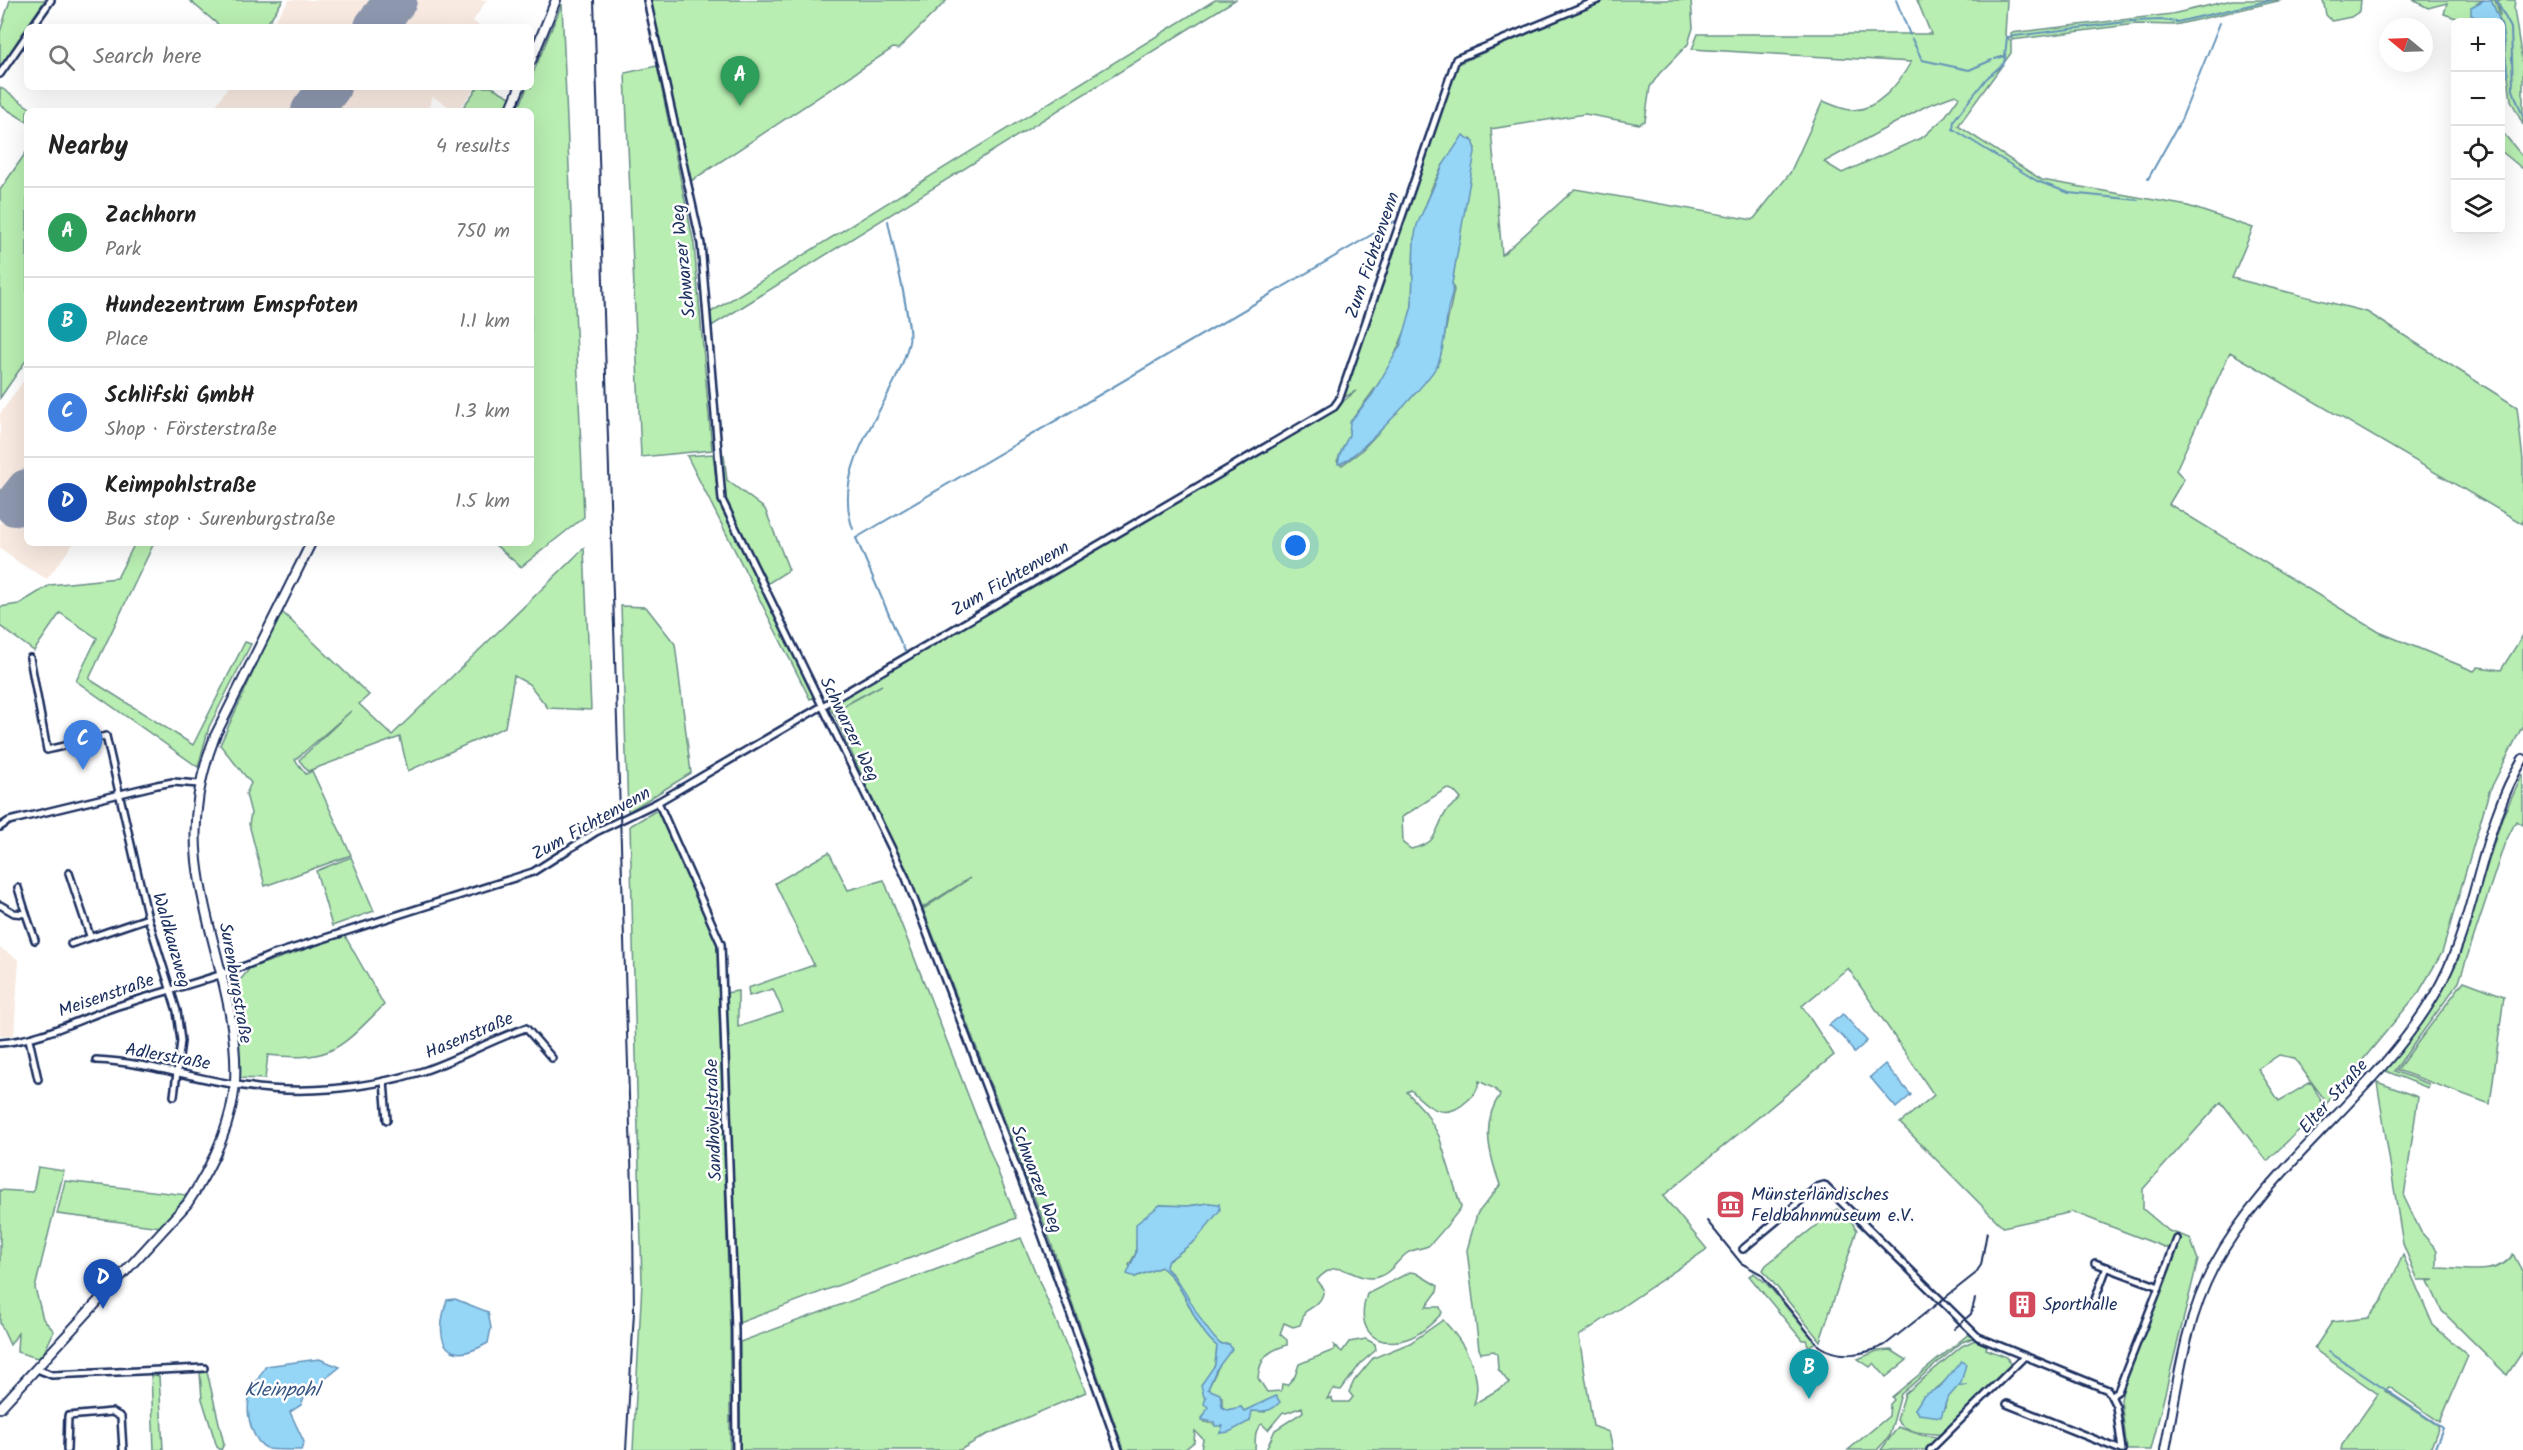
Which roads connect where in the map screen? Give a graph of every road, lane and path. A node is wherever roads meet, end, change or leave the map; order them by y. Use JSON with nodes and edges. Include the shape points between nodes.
{"nodes":[{"id":1,"x":51,"y":0,"type":"edge"},
{"id":2,"x":556,"y":0,"type":"edge"},
{"id":3,"x":647,"y":0,"type":"edge"},
{"id":4,"x":1598,"y":0,"type":"edge"},
{"id":5,"x":34,"y":24,"type":"edge"},
{"id":6,"x":24,"y":39,"type":"edge"},
{"id":7,"x":534,"y":54,"type":"edge"},
{"id":8,"x":0,"y":74,"type":"edge"},
{"id":9,"x":519,"y":90,"type":"edge"},
{"id":10,"x":511,"y":108,"type":"edge"},
{"id":11,"x":310,"y":546,"type":"edge"},
{"id":12,"x":30,"y":657,"type":"dead end"},
{"id":13,"x":822,"y":705,"type":"junction"},
{"id":14,"x":2523,"y":759,"type":"edge"},
{"id":15,"x":199,"y":784,"type":"junction"},
{"id":16,"x":121,"y":795,"type":"junction"},
{"id":17,"x":658,"y":802,"type":"junction"},
{"id":18,"x":0,"y":827,"type":"edge"},
{"id":19,"x":69,"y":873,"type":"dead end"},
{"id":20,"x":18,"y":888,"type":"dead end"},
{"id":21,"x":0,"y":905,"type":"edge"},
{"id":22,"x":26,"y":914,"type":"junction"},
{"id":23,"x":148,"y":918,"type":"junction"},
{"id":24,"x":90,"y":936,"type":"junction"},
{"id":25,"x":35,"y":940,"type":"dead end"},
{"id":26,"x":70,"y":944,"type":"dead end"},
{"id":27,"x":221,"y":973,"type":"junction"},
{"id":28,"x":170,"y":989,"type":"junction"},
{"id":29,"x":29,"y":1039,"type":"junction"},
{"id":30,"x":0,"y":1043,"type":"edge"},
{"id":31,"x":552,"y":1058,"type":"dead end"},
{"id":32,"x":96,"y":1060,"type":"dead end"},
{"id":33,"x":179,"y":1072,"type":"junction"},
{"id":34,"x":38,"y":1079,"type":"dead end"},
{"id":35,"x":384,"y":1081,"type":"junction"},
{"id":36,"x":235,"y":1083,"type":"junction"},
{"id":37,"x":174,"y":1096,"type":"dead end"},
{"id":38,"x":387,"y":1120,"type":"dead end"},
{"id":39,"x":2177,"y":1239,"type":"dead end"},
{"id":40,"x":1743,"y":1249,"type":"dead end"},
{"id":41,"x":2095,"y":1263,"type":"dead end"},
{"id":42,"x":2107,"y":1267,"type":"junction"},
{"id":43,"x":2158,"y":1287,"type":"junction"},
{"id":44,"x":2094,"y":1302,"type":"dead end"},
{"id":45,"x":2024,"y":1357,"type":"junction"},
{"id":46,"x":204,"y":1368,"type":"dead end"},
{"id":47,"x":37,"y":1370,"type":"junction"},
{"id":48,"x":2112,"y":1395,"type":"junction"},
{"id":49,"x":2007,"y":1404,"type":"dead end"},
{"id":50,"x":0,"y":1408,"type":"edge"},
{"id":51,"x":67,"y":1450,"type":"edge"},
{"id":52,"x":123,"y":1450,"type":"edge"},
{"id":53,"x":736,"y":1450,"type":"edge"},
{"id":54,"x":1119,"y":1450,"type":"edge"},
{"id":55,"x":1930,"y":1450,"type":"edge"},
{"id":56,"x":2121,"y":1450,"type":"edge"},
{"id":57,"x":2165,"y":1450,"type":"edge"}],
"edges":[{"from":1,"to":5,"type":"street"},
{"from":2,"to":7,"type":"street"},
{"from":3,"to":13,"type":"street","name":"Schwarzer Weg","via":[[700,244],[722,500]]},
{"from":4,"to":13,"type":"street","name":"Zum Fichtenvenn","via":[[1456,59],[1334,407]]},
{"from":6,"to":8,"type":"street"},
{"from":9,"to":10,"type":"street"},
{"from":11,"to":15,"type":"street","name":"Surenburgstraße","via":[[215,736]]},
{"from":12,"to":16,"type":"street","name":"Waldkauzweg","via":[[47,750],[106,736]]},
{"from":13,"to":17,"type":"street","name":"Zum Fichtenvenn"},
{"from":13,"to":54,"type":"street","name":"Schwarzer Weg","via":[[906,878],[1033,1210]]},
{"from":14,"to":57,"type":"street","name":"Elter Straße","via":[[2498,807],[2454,956],[2433,998],[2377,1071],[2250,1212],[2210,1273],[2187,1341]]},
{"from":15,"to":16,"type":"street","via":[[173,782]]},
{"from":15,"to":27,"type":"street","name":"Surenburgstraße","via":[[197,862]]},
{"from":16,"to":18,"type":"street","via":[[9,821]]},
{"from":16,"to":23,"type":"street","name":"Waldkauzweg"},
{"from":17,"to":27,"type":"street","name":"Zum Fichtenvenn","via":[[596,832],[533,872]]},
{"from":17,"to":53,"type":"street","name":"Sandhövelstraße","via":[[721,944]]},
{"from":19,"to":24,"type":"street"},
{"from":20,"to":22,"type":"street"},
{"from":21,"to":22,"type":"street"},
{"from":22,"to":25,"type":"street"},
{"from":23,"to":24,"type":"street"},
{"from":23,"to":28,"type":"street","name":"Waldkauzweg"},
{"from":24,"to":26,"type":"street"},
{"from":27,"to":28,"type":"street","name":"Meisenstraße"},
{"from":27,"to":36,"type":"street","name":"Surenburgstraße","via":[[232,1028]]},
{"from":28,"to":29,"type":"street","name":"Meisenstraße"},
{"from":28,"to":33,"type":"street","name":"Waldkauzweg","via":[[181,1041]]},
{"from":29,"to":30,"type":"street","name":"Meisenstraße"},
{"from":29,"to":34,"type":"street"},
{"from":31,"to":35,"type":"street","name":"Hasenstraße","via":[[526,1028],[422,1071]]},
{"from":32,"to":33,"type":"street","name":"Adlerstraße"},
{"from":33,"to":36,"type":"street","name":"Adlerstraße"},
{"from":33,"to":37,"type":"street","name":"Waldkauzweg"},
{"from":35,"to":36,"type":"street","name":"Hasenstraße","via":[[314,1091]]},
{"from":35,"to":38,"type":"street"},
{"from":36,"to":47,"type":"street","name":"Surenburgstraße","via":[[217,1150],[187,1204]]},
{"from":39,"to":43,"type":"street"},
{"from":40,"to":45,"type":"street","via":[[1824,1185],[1978,1337]]},
{"from":41,"to":42,"type":"street"},
{"from":42,"to":43,"type":"street"},
{"from":42,"to":44,"type":"street"},
{"from":43,"to":48,"type":"street","via":[[2118,1391]]},
{"from":45,"to":48,"type":"street","via":[[2103,1387]]},
{"from":45,"to":55,"type":"street"},
{"from":46,"to":47,"type":"street","via":[[52,1375]]},
{"from":47,"to":50,"type":"street","name":"Surenburgstraße"},
{"from":48,"to":56,"type":"street"},
{"from":49,"to":56,"type":"street"},
{"from":51,"to":52,"type":"street","via":[[68,1416],[112,1412],[121,1417]]}]}
